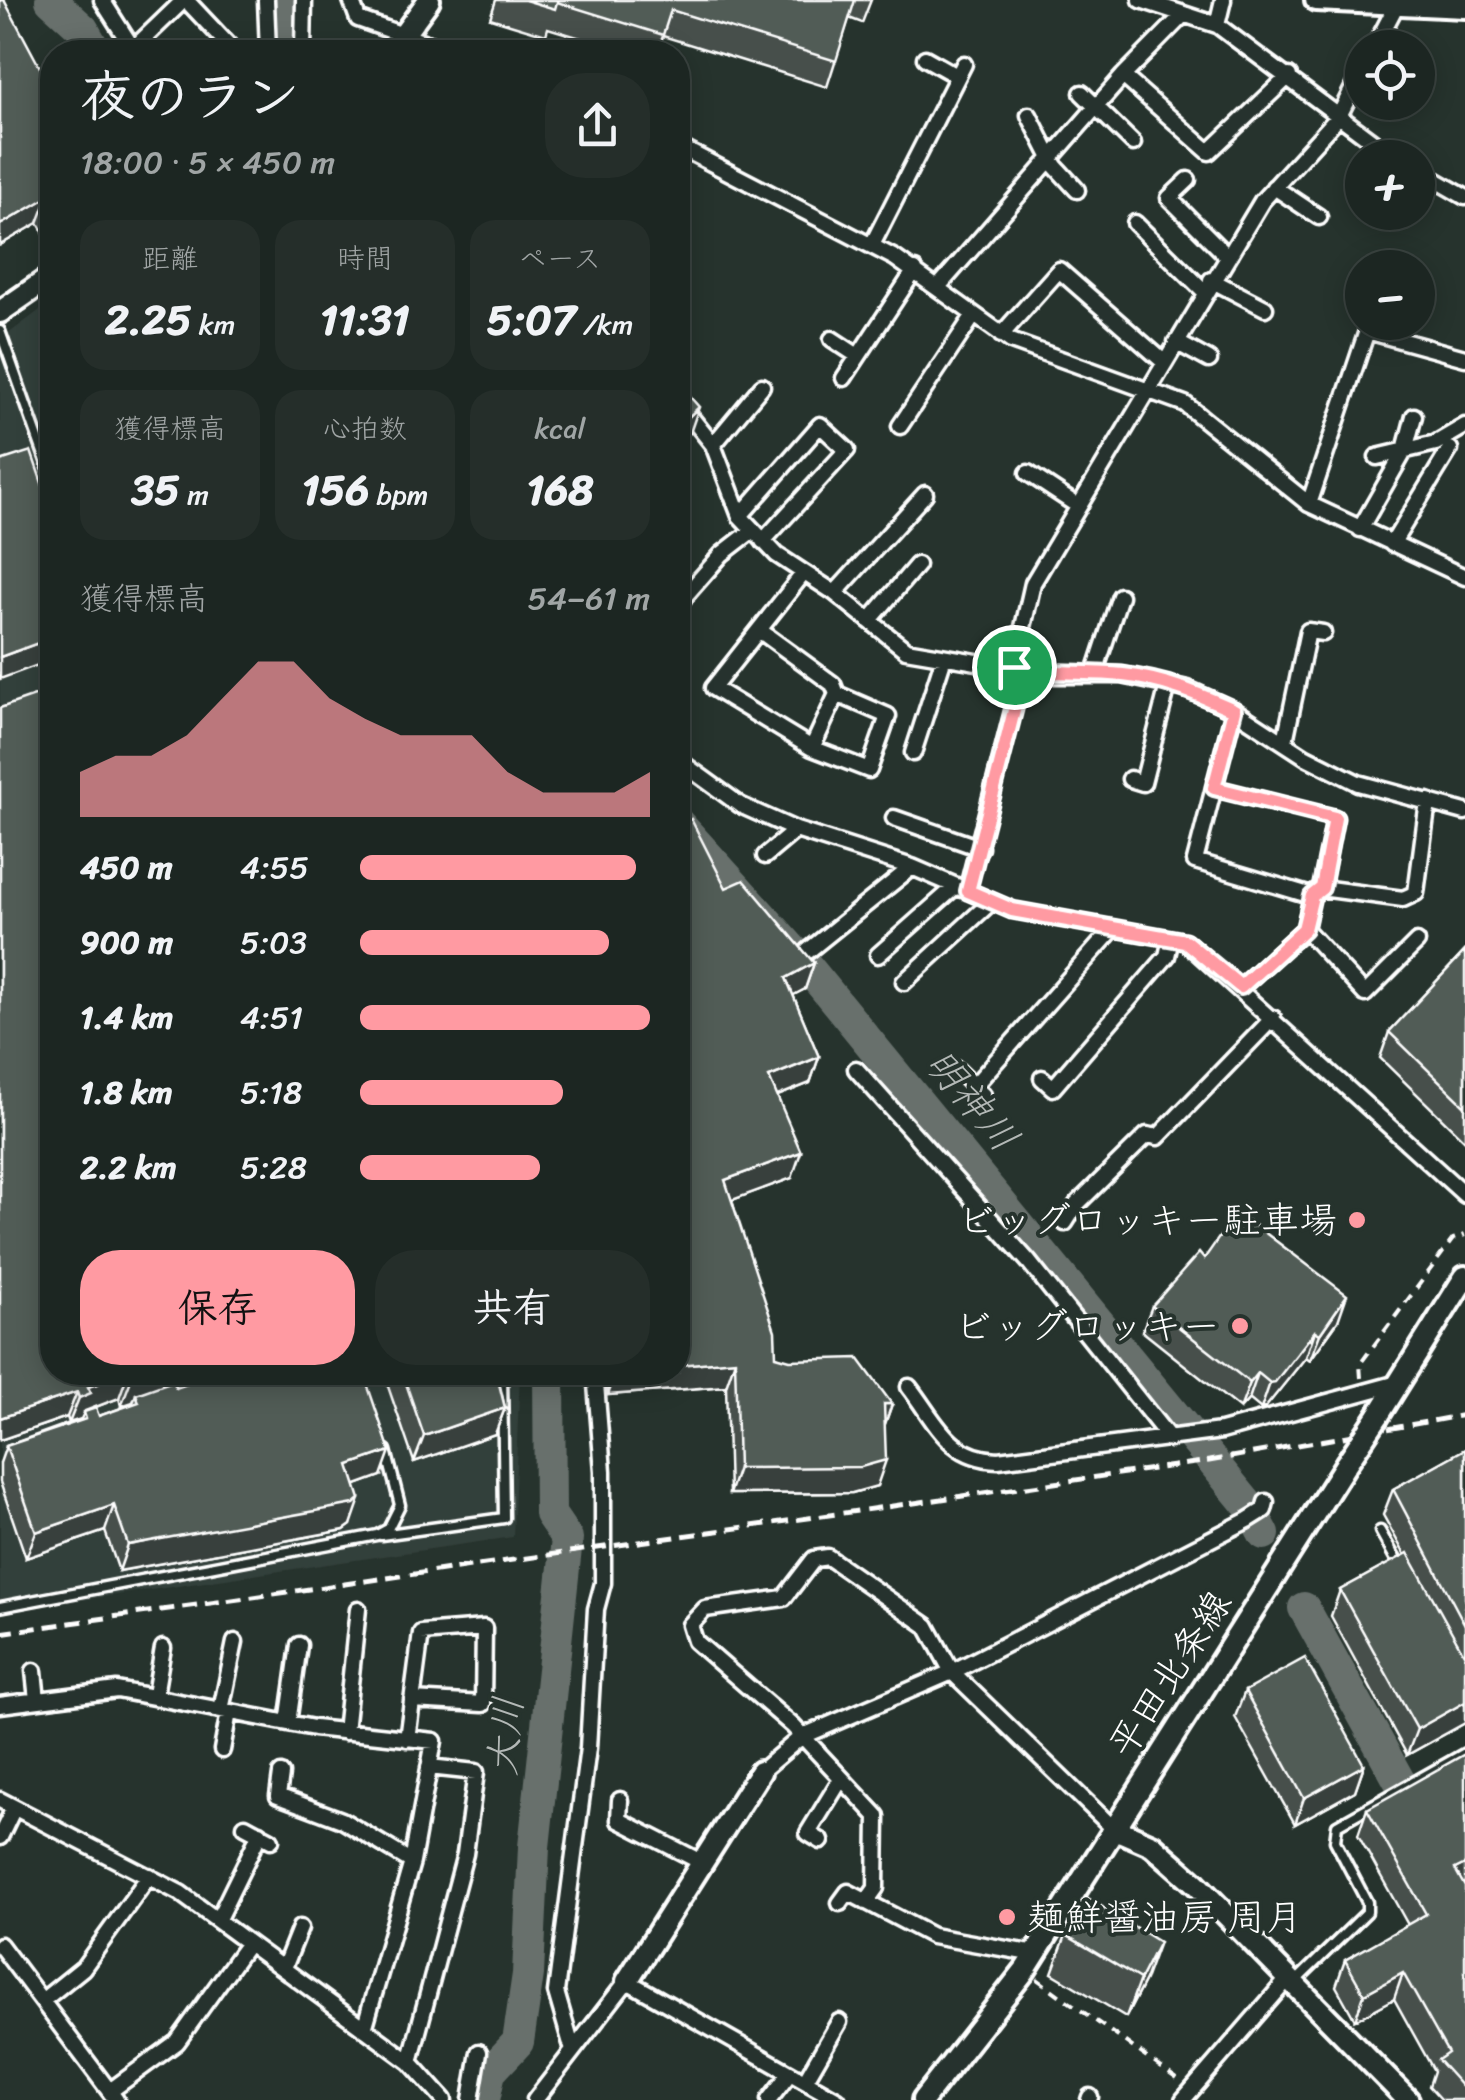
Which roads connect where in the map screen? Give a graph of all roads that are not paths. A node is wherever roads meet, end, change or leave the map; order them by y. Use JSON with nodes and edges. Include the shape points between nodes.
{"nodes":[{"id":1,"x":102,"y":0,"type":"edge"},
{"id":2,"x":185,"y":0,"type":"edge"},
{"id":3,"x":266,"y":0,"type":"edge"},
{"id":4,"x":304,"y":0,"type":"edge"},
{"id":5,"x":351,"y":0,"type":"edge"},
{"id":6,"x":429,"y":0,"type":"edge"},
{"id":7,"x":1142,"y":0,"type":"edge"},
{"id":8,"x":1223,"y":0,"type":"edge"},
{"id":9,"x":1316,"y":0,"type":"edge"},
{"id":10,"x":1396,"y":6,"type":"junction"},
{"id":11,"x":1465,"y":7,"type":"edge"},
{"id":12,"x":1184,"y":14,"type":"junction"},
{"id":13,"x":1217,"y":25,"type":"junction"},
{"id":14,"x":1383,"y":30,"type":"edge"},
{"id":15,"x":407,"y":35,"type":"junction"},
{"id":16,"x":127,"y":40,"type":"edge"},
{"id":17,"x":145,"y":40,"type":"edge"},
{"id":18,"x":223,"y":40,"type":"edge"},
{"id":19,"x":268,"y":40,"type":"edge"},
{"id":20,"x":303,"y":40,"type":"edge"},
{"id":21,"x":402,"y":40,"type":"edge"},
{"id":22,"x":420,"y":40,"type":"edge"},
{"id":23,"x":925,"y":58,"type":"dead end"},
{"id":24,"x":1123,"y":76,"type":"junction"},
{"id":25,"x":1289,"y":76,"type":"junction"},
{"id":26,"x":1082,"y":92,"type":"dead end"},
{"id":27,"x":1345,"y":104,"type":"edge"},
{"id":28,"x":1093,"y":108,"type":"junction"},
{"id":29,"x":1029,"y":115,"type":"dead end"},
{"id":30,"x":1339,"y":116,"type":"junction"},
{"id":31,"x":1371,"y":140,"type":"edge"},
{"id":32,"x":1133,"y":143,"type":"dead end"},
{"id":33,"x":690,"y":152,"type":"edge"},
{"id":34,"x":1052,"y":154,"type":"junction"},
{"id":35,"x":1435,"y":179,"type":"edge"},
{"id":36,"x":1188,"y":180,"type":"dead end"},
{"id":37,"x":1274,"y":188,"type":"junction"},
{"id":38,"x":1077,"y":190,"type":"dead end"},
{"id":39,"x":1465,"y":196,"type":"edge"},
{"id":40,"x":1318,"y":217,"type":"dead end"},
{"id":41,"x":1135,"y":223,"type":"dead end"},
{"id":42,"x":872,"y":245,"type":"junction"},
{"id":43,"x":1227,"y":256,"type":"junction"},
{"id":44,"x":915,"y":270,"type":"junction"},
{"id":45,"x":40,"y":284,"type":"edge"},
{"id":46,"x":939,"y":286,"type":"junction"},
{"id":47,"x":1208,"y":286,"type":"junction"},
{"id":48,"x":1265,"y":308,"type":"dead end"},
{"id":49,"x":0,"y":312,"type":"edge"},
{"id":50,"x":974,"y":315,"type":"junction"},
{"id":51,"x":0,"y":331,"type":"edge"},
{"id":52,"x":1001,"y":335,"type":"junction"},
{"id":53,"x":832,"y":339,"type":"dead end"},
{"id":54,"x":1176,"y":342,"type":"junction"},
{"id":55,"x":858,"y":356,"type":"junction"},
{"id":56,"x":1465,"y":358,"type":"edge"},
{"id":57,"x":1210,"y":360,"type":"dead end"},
{"id":58,"x":1165,"y":364,"type":"junction"},
{"id":59,"x":844,"y":378,"type":"dead end"},
{"id":60,"x":762,"y":386,"type":"dead end"},
{"id":61,"x":1150,"y":392,"type":"junction"},
{"id":62,"x":1414,"y":416,"type":"dead end"},
{"id":63,"x":690,"y":417,"type":"edge"},
{"id":64,"x":900,"y":426,"type":"dead end"},
{"id":65,"x":1465,"y":426,"type":"edge"},
{"id":66,"x":40,"y":444,"type":"edge"},
{"id":67,"x":713,"y":445,"type":"junction"},
{"id":68,"x":1450,"y":449,"type":"dead end"},
{"id":69,"x":1406,"y":450,"type":"junction"},
{"id":70,"x":1376,"y":457,"type":"dead end"},
{"id":71,"x":1028,"y":473,"type":"dead end"},
{"id":72,"x":925,"y":494,"type":"dead end"},
{"id":73,"x":1309,"y":504,"type":"junction"},
{"id":74,"x":1078,"y":506,"type":"junction"},
{"id":75,"x":740,"y":516,"type":"junction"},
{"id":76,"x":1360,"y":529,"type":"junction"},
{"id":77,"x":758,"y":535,"type":"junction"},
{"id":78,"x":1392,"y":544,"type":"junction"},
{"id":79,"x":916,"y":564,"type":"dead end"},
{"id":80,"x":1461,"y":570,"type":"edge"},
{"id":81,"x":803,"y":574,"type":"junction"},
{"id":82,"x":690,"y":590,"type":"edge"},
{"id":83,"x":836,"y":593,"type":"junction"},
{"id":84,"x":1120,"y":596,"type":"dead end"},
{"id":85,"x":870,"y":620,"type":"junction"},
{"id":86,"x":759,"y":630,"type":"junction"},
{"id":87,"x":1323,"y":633,"type":"dead end"},
{"id":88,"x":944,"y":657,"type":"junction"},
{"id":89,"x":1014,"y":667,"type":"junction"},
{"id":90,"x":1094,"y":676,"type":"junction"},
{"id":91,"x":1168,"y":685,"type":"junction"},
{"id":92,"x":837,"y":694,"type":"junction"},
{"id":93,"x":1234,"y":710,"type":"junction"},
{"id":94,"x":1285,"y":742,"type":"junction"},
{"id":95,"x":812,"y":748,"type":"junction"},
{"id":96,"x":913,"y":753,"type":"dead end"},
{"id":97,"x":690,"y":769,"type":"edge"},
{"id":98,"x":1130,"y":779,"type":"dead end"},
{"id":99,"x":1214,"y":788,"type":"junction"},
{"id":100,"x":1428,"y":801,"type":"junction"},
{"id":101,"x":1465,"y":812,"type":"edge"},
{"id":102,"x":894,"y":818,"type":"dead end"},
{"id":103,"x":796,"y":830,"type":"junction"},
{"id":104,"x":980,"y":848,"type":"junction"},
{"id":105,"x":766,"y":856,"type":"dead end"},
{"id":106,"x":912,"y":866,"type":"junction"},
{"id":107,"x":962,"y":888,"type":"junction"},
{"id":108,"x":1316,"y":892,"type":"junction"},
{"id":109,"x":991,"y":902,"type":"junction"},
{"id":110,"x":1304,"y":929,"type":"junction"},
{"id":111,"x":1113,"y":930,"type":"junction"},
{"id":112,"x":1171,"y":939,"type":"junction"},
{"id":113,"x":1417,"y":942,"type":"dead end"},
{"id":114,"x":808,"y":951,"type":"edge"},
{"id":115,"x":878,"y":955,"type":"dead end"},
{"id":116,"x":904,"y":982,"type":"dead end"},
{"id":117,"x":1241,"y":987,"type":"junction"},
{"id":118,"x":1273,"y":1018,"type":"junction"},
{"id":119,"x":856,"y":1069,"type":"dead end"},
{"id":120,"x":956,"y":1069,"type":"dead end"},
{"id":121,"x":1042,"y":1078,"type":"dead end"},
{"id":122,"x":1465,"y":1194,"type":"edge"},
{"id":123,"x":1065,"y":1223,"type":"dead end"},
{"id":124,"x":1465,"y":1278,"type":"edge"},
{"id":125,"x":1399,"y":1383,"type":"junction"},
{"id":126,"x":502,"y":1385,"type":"edge"},
{"id":127,"x":596,"y":1385,"type":"edge"},
{"id":128,"x":910,"y":1387,"type":"dead end"},
{"id":129,"x":1175,"y":1438,"type":"junction"},
{"id":130,"x":382,"y":1440,"type":"edge"},
{"id":131,"x":1266,"y":1502,"type":"dead end"},
{"id":132,"x":1380,"y":1531,"type":"dead end"},
{"id":133,"x":372,"y":1536,"type":"junction"},
{"id":134,"x":1409,"y":1582,"type":"edge"},
{"id":135,"x":0,"y":1607,"type":"edge"},
{"id":136,"x":358,"y":1610,"type":"dead end"},
{"id":137,"x":234,"y":1642,"type":"dead end"},
{"id":138,"x":299,"y":1645,"type":"dead end"},
{"id":139,"x":164,"y":1648,"type":"dead end"},
{"id":140,"x":34,"y":1671,"type":"dead end"},
{"id":141,"x":952,"y":1672,"type":"junction"},
{"id":142,"x":155,"y":1696,"type":"junction"},
{"id":143,"x":37,"y":1700,"type":"junction"},
{"id":144,"x":412,"y":1700,"type":"junction"},
{"id":145,"x":0,"y":1705,"type":"edge"},
{"id":146,"x":225,"y":1711,"type":"junction"},
{"id":147,"x":288,"y":1723,"type":"junction"},
{"id":148,"x":346,"y":1732,"type":"junction"},
{"id":149,"x":801,"y":1736,"type":"junction"},
{"id":150,"x":407,"y":1738,"type":"junction"},
{"id":151,"x":222,"y":1750,"type":"dead end"},
{"id":152,"x":1465,"y":1753,"type":"edge"},
{"id":153,"x":429,"y":1767,"type":"junction"},
{"id":154,"x":760,"y":1772,"type":"joint"},
{"id":155,"x":281,"y":1774,"type":"dead end"},
{"id":156,"x":841,"y":1779,"type":"junction"},
{"id":157,"x":0,"y":1800,"type":"edge"},
{"id":158,"x":620,"y":1800,"type":"dead end"},
{"id":159,"x":14,"y":1808,"type":"junction"},
{"id":160,"x":245,"y":1826,"type":"dead end"},
{"id":161,"x":1113,"y":1828,"type":"junction"},
{"id":162,"x":0,"y":1837,"type":"edge"},
{"id":163,"x":820,"y":1840,"type":"dead end"},
{"id":164,"x":412,"y":1862,"type":"junction"},
{"id":165,"x":700,"y":1862,"type":"junction"},
{"id":166,"x":150,"y":1876,"type":"junction"},
{"id":167,"x":866,"y":1902,"type":"junction"},
{"id":168,"x":840,"y":1903,"type":"dead end"},
{"id":169,"x":218,"y":1919,"type":"junction"},
{"id":170,"x":300,"y":1928,"type":"dead end"},
{"id":171,"x":248,"y":1942,"type":"junction"},
{"id":172,"x":0,"y":1946,"type":"edge"},
{"id":173,"x":1031,"y":1962,"type":"junction"},
{"id":174,"x":284,"y":1968,"type":"junction"},
{"id":175,"x":627,"y":1981,"type":"junction"},
{"id":176,"x":1289,"y":1982,"type":"junction"},
{"id":177,"x":42,"y":2001,"type":"junction"},
{"id":178,"x":839,"y":2022,"type":"dead end"},
{"id":179,"x":364,"y":2029,"type":"junction"},
{"id":180,"x":572,"y":2047,"type":"junction"},
{"id":181,"x":479,"y":2052,"type":"dead end"},
{"id":182,"x":410,"y":2062,"type":"junction"},
{"id":183,"x":790,"y":2073,"type":"junction"},
{"id":184,"x":805,"y":2081,"type":"junction"},
{"id":185,"x":1188,"y":2095,"type":"edge"},
{"id":186,"x":113,"y":2096,"type":"edge"},
{"id":187,"x":541,"y":2097,"type":"edge"},
{"id":188,"x":444,"y":2100,"type":"edge"},
{"id":189,"x":471,"y":2100,"type":"edge"},
{"id":190,"x":768,"y":2100,"type":"edge"},
{"id":191,"x":838,"y":2100,"type":"edge"},
{"id":192,"x":923,"y":2100,"type":"edge"},
{"id":193,"x":1408,"y":2100,"type":"edge"}],
"edges":[{"from":1,"to":16,"type":"street"},
{"from":2,"to":17,"type":"street"},
{"from":2,"to":18,"type":"street"},
{"from":3,"to":19,"type":"street"},
{"from":4,"to":20,"type":"street"},
{"from":5,"to":15,"type":"street","via":[[358,19]]},
{"from":6,"to":15,"type":"main road"},
{"from":7,"to":12,"type":"street"},
{"from":8,"to":13,"type":"street"},
{"from":9,"to":10,"type":"main road"},
{"from":10,"to":11,"type":"main road"},
{"from":10,"to":14,"type":"street"},
{"from":12,"to":13,"type":"street"},
{"from":12,"to":24,"type":"street"},
{"from":13,"to":25,"type":"street"},
{"from":15,"to":21,"type":"main road"},
{"from":15,"to":22,"type":"street"},
{"from":23,"to":42,"type":"street","via":[[960,70]]},
{"from":24,"to":25,"type":"street","via":[[1208,152]]},
{"from":24,"to":28,"type":"street"},
{"from":25,"to":30,"type":"street"},
{"from":26,"to":28,"type":"street"},
{"from":27,"to":30,"type":"street"},
{"from":28,"to":32,"type":"street"},
{"from":28,"to":34,"type":"street"},
{"from":29,"to":34,"type":"street"},
{"from":30,"to":31,"type":"street"},
{"from":30,"to":37,"type":"street"},
{"from":33,"to":42,"type":"street"},
{"from":34,"to":38,"type":"street"},
{"from":34,"to":46,"type":"street"},
{"from":35,"to":39,"type":"street"},
{"from":36,"to":43,"type":"street","via":[[1169,198]]},
{"from":37,"to":40,"type":"street"},
{"from":37,"to":43,"type":"street"},
{"from":41,"to":47,"type":"street"},
{"from":42,"to":44,"type":"street"},
{"from":43,"to":47,"type":"street"},
{"from":44,"to":46,"type":"street"},
{"from":44,"to":55,"type":"street"},
{"from":45,"to":49,"type":"main road"},
{"from":46,"to":50,"type":"street"},
{"from":47,"to":48,"type":"street"},
{"from":47,"to":54,"type":"street"},
{"from":50,"to":52,"type":"street"},
{"from":50,"to":64,"type":"street"},
{"from":51,"to":66,"type":"lane"},
{"from":52,"to":58,"type":"street","via":[[1059,270]]},
{"from":52,"to":61,"type":"street"},
{"from":53,"to":55,"type":"street"},
{"from":54,"to":57,"type":"street"},
{"from":54,"to":58,"type":"street"},
{"from":55,"to":59,"type":"street"},
{"from":56,"to":73,"type":"street","via":[[1366,331]]},
{"from":58,"to":61,"type":"street"},
{"from":60,"to":67,"type":"street"},
{"from":61,"to":73,"type":"street","via":[[1208,418]]},
{"from":61,"to":74,"type":"street"},
{"from":62,"to":69,"type":"street"},
{"from":63,"to":67,"type":"street"},
{"from":65,"to":69,"type":"street"},
{"from":67,"to":75,"type":"street"},
{"from":68,"to":78,"type":"street"},
{"from":69,"to":70,"type":"street"},
{"from":69,"to":76,"type":"street"},
{"from":71,"to":74,"type":"street"},
{"from":72,"to":83,"type":"street"},
{"from":73,"to":76,"type":"street"},
{"from":74,"to":89,"type":"street","via":[[1033,583]]},
{"from":75,"to":77,"type":"street"},
{"from":75,"to":77,"type":"street","via":[[820,425],[847,450]]},
{"from":76,"to":78,"type":"street"},
{"from":77,"to":81,"type":"street"},
{"from":77,"to":82,"type":"street","via":[[722,554]]},
{"from":78,"to":80,"type":"street"},
{"from":79,"to":85,"type":"street"},
{"from":81,"to":83,"type":"street"},
{"from":81,"to":86,"type":"street"},
{"from":83,"to":85,"type":"street"},
{"from":84,"to":90,"type":"street"},
{"from":85,"to":88,"type":"street","via":[[906,650]]},
{"from":86,"to":92,"type":"street","via":[[833,684]]},
{"from":86,"to":95,"type":"street","via":[[713,688]]},
{"from":87,"to":94,"type":"street","via":[[1308,631]]},
{"from":88,"to":89,"type":"street"},
{"from":88,"to":96,"type":"street"},
{"from":89,"to":90,"type":"street"},
{"from":89,"to":104,"type":"street","via":[[1018,695]]},
{"from":90,"to":91,"type":"street"},
{"from":91,"to":93,"type":"street"},
{"from":91,"to":98,"type":"street","via":[[1143,782]]},
{"from":92,"to":95,"type":"street"},
{"from":92,"to":95,"type":"street","via":[[888,716],[869,770]]},
{"from":93,"to":94,"type":"street"},
{"from":93,"to":99,"type":"street"},
{"from":94,"to":100,"type":"street","via":[[1358,783]]},
{"from":97,"to":103,"type":"street","via":[[740,804]]},
{"from":99,"to":108,"type":"street","via":[[1195,861]]},
{"from":99,"to":108,"type":"street","via":[[1335,818]]},
{"from":100,"to":101,"type":"street"},
{"from":100,"to":108,"type":"street","via":[[1416,892],[1403,899]]},
{"from":102,"to":104,"type":"street"},
{"from":103,"to":105,"type":"street"},
{"from":103,"to":106,"type":"street"},
{"from":104,"to":107,"type":"street"},
{"from":106,"to":107,"type":"street"},
{"from":106,"to":114,"type":"street"},
{"from":107,"to":109,"type":"street"},
{"from":107,"to":115,"type":"street"},
{"from":108,"to":110,"type":"street"},
{"from":109,"to":111,"type":"street"},
{"from":109,"to":116,"type":"street"},
{"from":110,"to":113,"type":"street","via":[[1364,994]]},
{"from":110,"to":117,"type":"street"},
{"from":111,"to":112,"type":"street"},
{"from":111,"to":120,"type":"street","via":[[978,1090]]},
{"from":112,"to":117,"type":"street","via":[[1185,941]]},
{"from":112,"to":121,"type":"street","via":[[1167,956],[1053,1088]]},
{"from":117,"to":118,"type":"street"},
{"from":118,"to":122,"type":"street"},
{"from":118,"to":123,"type":"street","via":[[1158,1136],[1147,1134]]},
{"from":119,"to":129,"type":"street"},
{"from":124,"to":125,"type":"main road","name":"平田北条線"},
{"from":125,"to":129,"type":"street"},
{"from":125,"to":161,"type":"main road","name":"平田北条線","bridge":true},
{"from":126,"to":133,"type":"lane","via":[[504,1518]]},
{"from":127,"to":180,"type":"street","via":[[603,1584],[556,1992]]},
{"from":128,"to":129,"type":"street","via":[[956,1450],[971,1459]]},
{"from":130,"to":133,"type":"lane","via":[[400,1505],[388,1529]]},
{"from":131,"to":141,"type":"street","via":[[1248,1520]]},
{"from":132,"to":134,"type":"lane"},
{"from":133,"to":135,"type":"lane"},
{"from":136,"to":148,"type":"street"},
{"from":137,"to":146,"type":"street"},
{"from":138,"to":147,"type":"street"},
{"from":139,"to":142,"type":"street"},
{"from":140,"to":143,"type":"street"},
{"from":141,"to":149,"type":"street"},
{"from":141,"to":149,"type":"street","via":[[927,1626],[828,1557],[814,1559],[784,1598],[695,1615],[695,1641]]},
{"from":141,"to":161,"type":"street"},
{"from":142,"to":143,"type":"street","via":[[116,1690]]},
{"from":142,"to":146,"type":"street"},
{"from":143,"to":145,"type":"street"},
{"from":144,"to":144,"type":"street","via":[[421,1633],[484,1628],[483,1704]]},
{"from":144,"to":150,"type":"street"},
{"from":146,"to":147,"type":"street"},
{"from":146,"to":151,"type":"street"},
{"from":147,"to":148,"type":"street"},
{"from":148,"to":150,"type":"street"},
{"from":149,"to":154,"type":"street"},
{"from":149,"to":156,"type":"street"},
{"from":150,"to":153,"type":"street","via":[[434,1741]]},
{"from":152,"to":176,"type":"lane","via":[[1337,1825],[1335,1841],[1367,1912]]},
{"from":153,"to":164,"type":"street"},
{"from":153,"to":182,"type":"street","via":[[476,1772],[465,1854]]},
{"from":154,"to":165,"type":"main road"},
{"from":155,"to":164,"type":"street","via":[[278,1796],[342,1820]]},
{"from":156,"to":163,"type":"street","via":[[808,1833]]},
{"from":156,"to":167,"type":"street","via":[[877,1816],[876,1888]]},
{"from":157,"to":159,"type":"street"},
{"from":158,"to":165,"type":"street","via":[[619,1820]]},
{"from":159,"to":162,"type":"street"},
{"from":159,"to":166,"type":"street"},
{"from":160,"to":169,"type":"street","via":[[266,1836]]},
{"from":161,"to":173,"type":"main road","name":"平田北条線"},
{"from":161,"to":176,"type":"main road","via":[[1152,1845]]},
{"from":164,"to":179,"type":"street"},
{"from":165,"to":175,"type":"main road"},
{"from":166,"to":169,"type":"street"},
{"from":166,"to":177,"type":"street","via":[[83,1968]]},
{"from":167,"to":168,"type":"street","via":[[848,1892]]},
{"from":167,"to":173,"type":"street","via":[[932,1936]]},
{"from":169,"to":171,"type":"street"},
{"from":170,"to":174,"type":"street"},
{"from":171,"to":174,"type":"street"},
{"from":171,"to":186,"type":"street","via":[[177,2042]]},
{"from":172,"to":177,"type":"street"},
{"from":173,"to":192,"type":"main road","name":"平田北条線"},
{"from":174,"to":179,"type":"street"},
{"from":175,"to":180,"type":"street"},
{"from":175,"to":183,"type":"street"},
{"from":176,"to":185,"type":"street"},
{"from":176,"to":193,"type":"main road"},
{"from":177,"to":186,"type":"street"},
{"from":178,"to":184,"type":"street"},
{"from":179,"to":182,"type":"street"},
{"from":180,"to":187,"type":"street"},
{"from":181,"to":189,"type":"street"},
{"from":182,"to":188,"type":"street"},
{"from":183,"to":184,"type":"street"},
{"from":183,"to":190,"type":"street"},
{"from":184,"to":191,"type":"street"}]}
